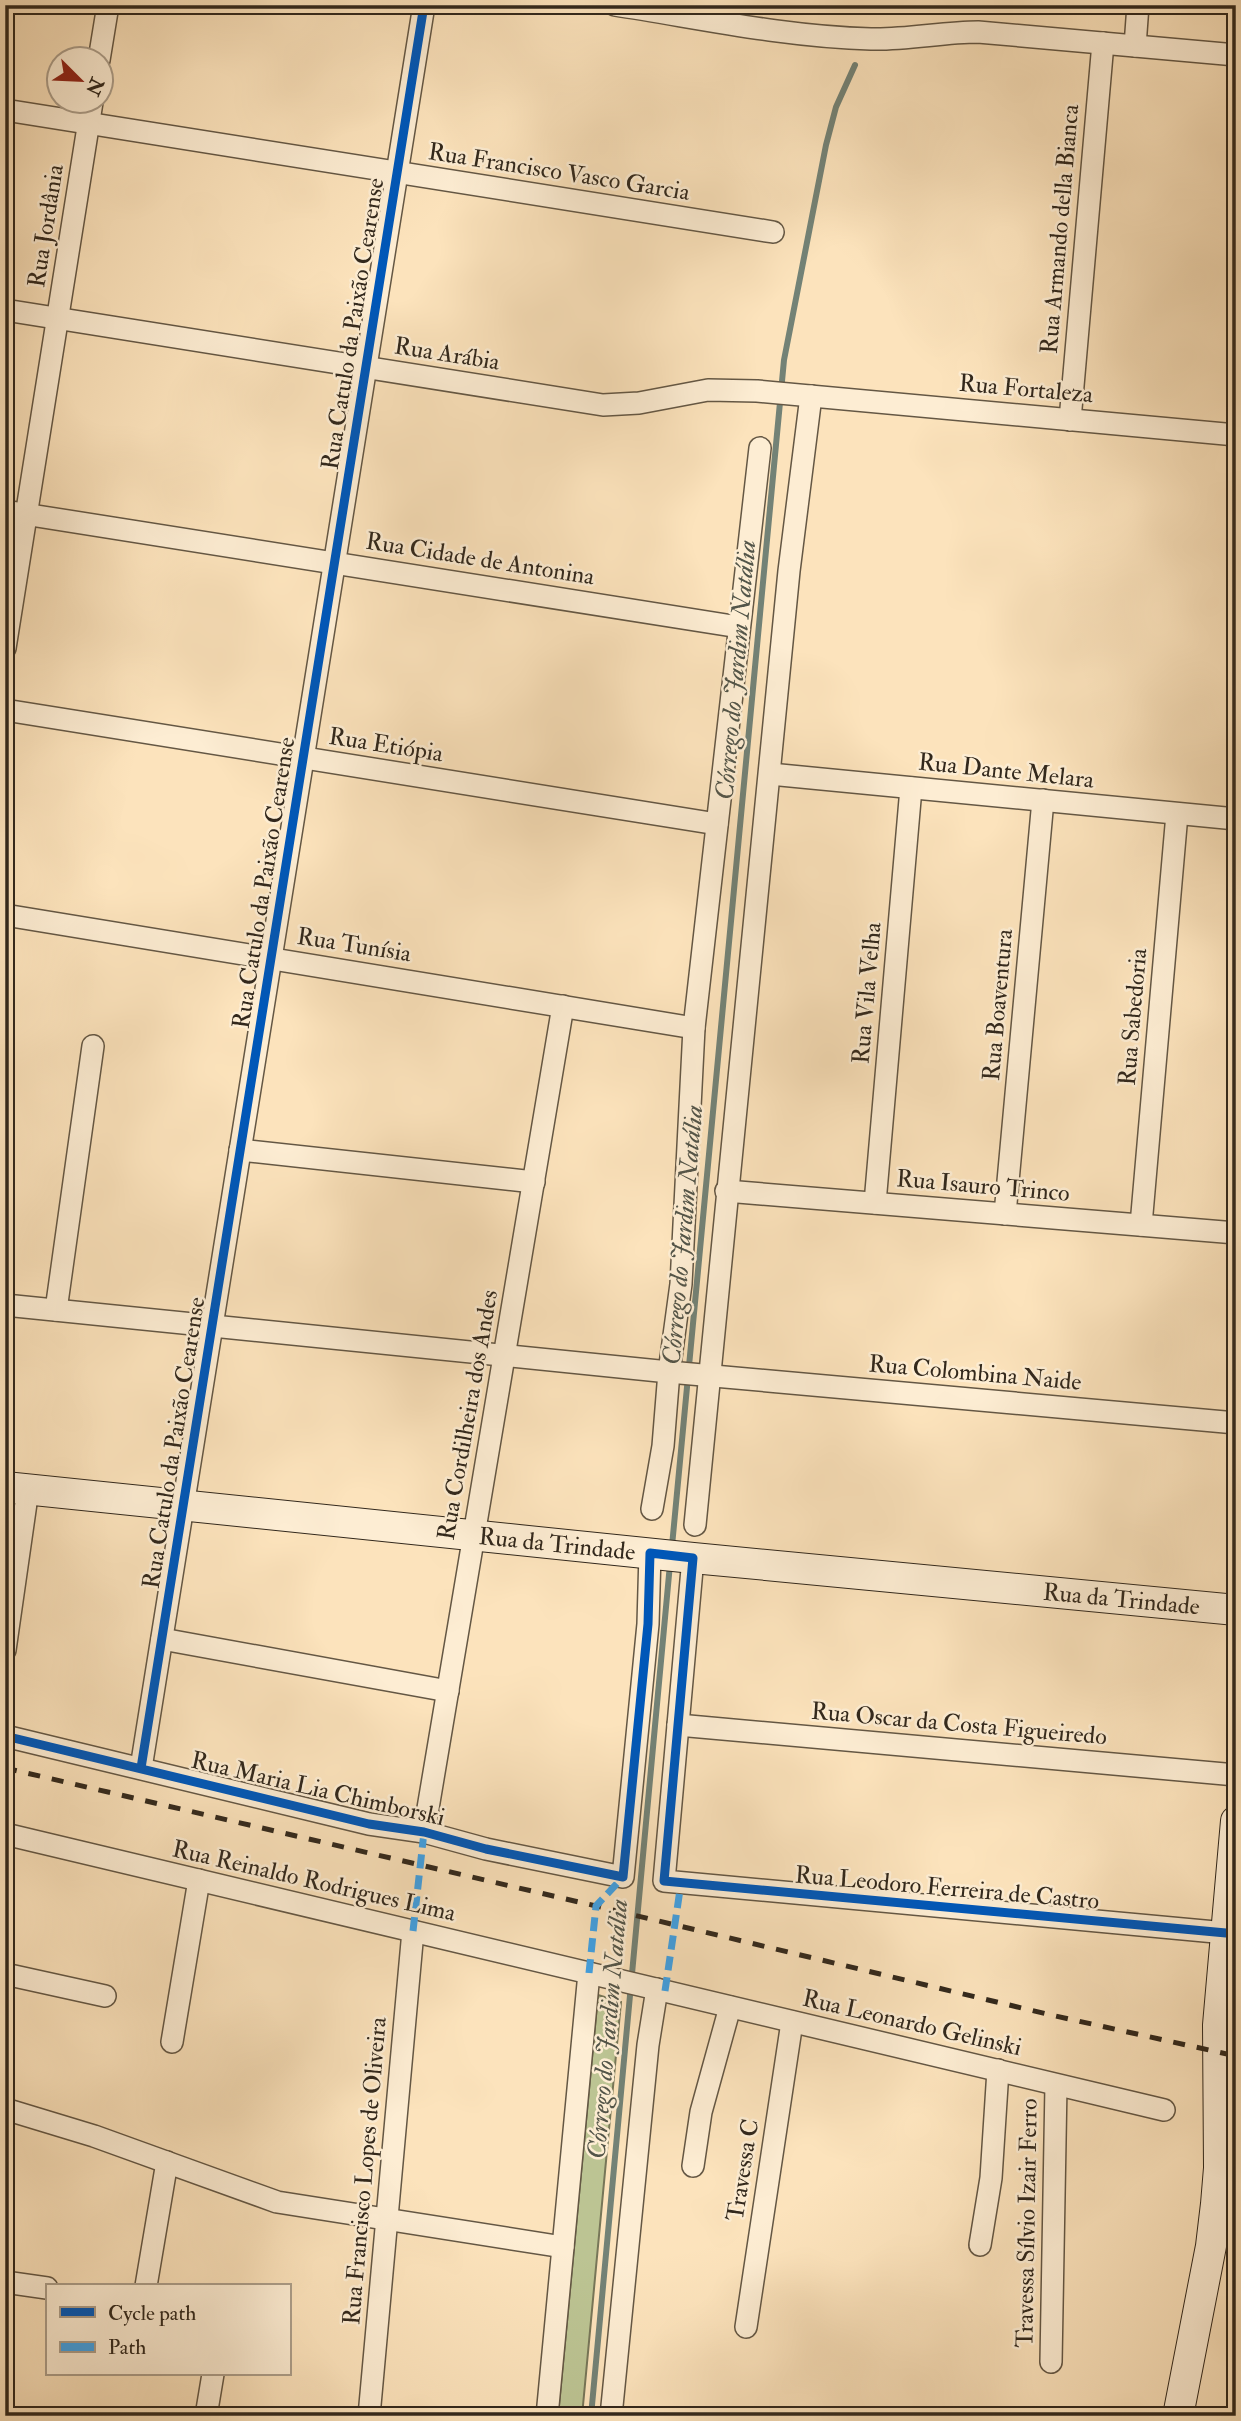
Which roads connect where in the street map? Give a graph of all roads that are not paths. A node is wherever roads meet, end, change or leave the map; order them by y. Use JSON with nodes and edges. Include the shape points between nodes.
{"nodes":[{"id":1,"x":108,"y":5,"type":"edge"},
{"id":2,"x":424,"y":5,"type":"edge"},
{"id":3,"x":615,"y":5,"type":"edge"},
{"id":4,"x":1138,"y":5,"type":"edge"},
{"id":5,"x":1103,"y":43,"type":"junction"},
{"id":6,"x":101,"y":46,"type":"edge"},
{"id":7,"x":1135,"y":46,"type":"junction"},
{"id":8,"x":1236,"y":55,"type":"edge"},
{"id":9,"x":5,"y":110,"type":"edge"},
{"id":10,"x":90,"y":116,"type":"edge"},
{"id":11,"x":89,"y":123,"type":"junction"},
{"id":12,"x":397,"y":172,"type":"junction"},
{"id":13,"x":772,"y":232,"type":"dead end"},
{"id":14,"x":5,"y":310,"type":"edge"},
{"id":15,"x":58,"y":318,"type":"junction"},
{"id":16,"x":366,"y":368,"type":"junction"},
{"id":17,"x":811,"y":396,"type":"junction"},
{"id":18,"x":1070,"y":420,"type":"junction"},
{"id":19,"x":1236,"y":435,"type":"edge"},
{"id":20,"x":760,"y":448,"type":"dead end"},
{"id":21,"x":16,"y":513,"type":"edge"},
{"id":22,"x":334,"y":563,"type":"junction"},
{"id":23,"x":739,"y":627,"type":"junction"},
{"id":24,"x":5,"y":648,"type":"edge"},
{"id":25,"x":5,"y":710,"type":"edge"},
{"id":26,"x":303,"y":758,"type":"junction"},
{"id":27,"x":770,"y":774,"type":"junction"},
{"id":28,"x":911,"y":788,"type":"junction"},
{"id":29,"x":1043,"y":800,"type":"junction"},
{"id":30,"x":1177,"y":814,"type":"junction"},
{"id":31,"x":1236,"y":819,"type":"edge"},
{"id":32,"x":717,"y":824,"type":"junction"},
{"id":33,"x":5,"y":915,"type":"edge"},
{"id":34,"x":271,"y":958,"type":"junction"},
{"id":35,"x":564,"y":1006,"type":"junction"},
{"id":36,"x":694,"y":1028,"type":"junction"},
{"id":37,"x":93,"y":1046,"type":"dead end"},
{"id":38,"x":240,"y":1150,"type":"junction"},
{"id":39,"x":534,"y":1182,"type":"junction"},
{"id":40,"x":726,"y":1191,"type":"junction"},
{"id":41,"x":875,"y":1203,"type":"junction"},
{"id":42,"x":1005,"y":1214,"type":"junction"},
{"id":43,"x":1141,"y":1225,"type":"junction"},
{"id":44,"x":1236,"y":1233,"type":"edge"},
{"id":45,"x":5,"y":1305,"type":"edge"},
{"id":46,"x":56,"y":1310,"type":"junction"},
{"id":47,"x":212,"y":1326,"type":"junction"},
{"id":48,"x":505,"y":1355,"type":"junction"},
{"id":49,"x":669,"y":1372,"type":"junction"},
{"id":50,"x":710,"y":1376,"type":"junction"},
{"id":51,"x":1236,"y":1423,"type":"edge"},
{"id":52,"x":16,"y":1488,"type":"edge"},
{"id":53,"x":184,"y":1505,"type":"junction"},
{"id":54,"x":652,"y":1509,"type":"dead end"},
{"id":55,"x":695,"y":1525,"type":"dead end"},
{"id":56,"x":475,"y":1534,"type":"junction"},
{"id":57,"x":650,"y":1553,"type":"junction"},
{"id":58,"x":693,"y":1558,"type":"junction"},
{"id":59,"x":1236,"y":1610,"type":"edge"},
{"id":60,"x":162,"y":1639,"type":"junction"},
{"id":61,"x":5,"y":1650,"type":"edge"},
{"id":62,"x":448,"y":1691,"type":"junction"},
{"id":63,"x":678,"y":1725,"type":"junction"},
{"id":64,"x":5,"y":1736,"type":"edge"},
{"id":65,"x":141,"y":1768,"type":"junction"},
{"id":66,"x":1236,"y":1775,"type":"edge"},
{"id":67,"x":1236,"y":1821,"type":"edge"},
{"id":68,"x":424,"y":1832,"type":"junction"},
{"id":69,"x":5,"y":1834,"type":"edge"},
{"id":70,"x":199,"y":1880,"type":"junction"},
{"id":71,"x":413,"y":1931,"type":"junction"},
{"id":72,"x":1228,"y":1946,"type":"edge"},
{"id":73,"x":5,"y":1974,"type":"edge"},
{"id":74,"x":600,"y":1976,"type":"junction"},
{"id":75,"x":652,"y":1988,"type":"junction"},
{"id":76,"x":106,"y":1996,"type":"dead end"},
{"id":77,"x":730,"y":2007,"type":"junction"},
{"id":78,"x":792,"y":2022,"type":"junction"},
{"id":79,"x":172,"y":2042,"type":"dead end"},
{"id":80,"x":998,"y":2070,"type":"junction"},
{"id":81,"x":1056,"y":2085,"type":"junction"},
{"id":82,"x":5,"y":2109,"type":"edge"},
{"id":83,"x":1164,"y":2110,"type":"dead end"},
{"id":84,"x":167,"y":2162,"type":"junction"},
{"id":85,"x":693,"y":2166,"type":"dead end"},
{"id":86,"x":387,"y":2220,"type":"junction"},
{"id":87,"x":980,"y":2245,"type":"dead end"},
{"id":88,"x":563,"y":2247,"type":"junction"},
{"id":89,"x":5,"y":2282,"type":"edge"},
{"id":90,"x":146,"y":2284,"type":"edge"},
{"id":91,"x":46,"y":2288,"type":"edge"},
{"id":92,"x":746,"y":2327,"type":"dead end"},
{"id":93,"x":1051,"y":2361,"type":"dead end"},
{"id":94,"x":213,"y":2376,"type":"edge"},
{"id":95,"x":206,"y":2416,"type":"edge"},
{"id":96,"x":369,"y":2416,"type":"edge"},
{"id":97,"x":547,"y":2416,"type":"edge"},
{"id":98,"x":611,"y":2416,"type":"edge"},
{"id":99,"x":1178,"y":2416,"type":"edge"}],
"edges":[{"from":1,"to":6,"type":"street"},
{"from":2,"to":12,"type":"street","name":"Rua Catulo da Paixão Cearense"},
{"from":3,"to":5,"type":"street","via":[[779,31],[871,40],[978,32]]},
{"from":4,"to":7,"type":"street"},
{"from":5,"to":7,"type":"street"},
{"from":5,"to":18,"type":"street","name":"Rua Armando della Bianca"},
{"from":7,"to":8,"type":"street"},
{"from":9,"to":11,"type":"street","name":"Rua Francisco Vasco Garcia"},
{"from":10,"to":11,"type":"street","name":"Rua Jordânia"},
{"from":11,"to":12,"type":"street","name":"Rua Francisco Vasco Garcia"},
{"from":11,"to":15,"type":"street","name":"Rua Jordânia"},
{"from":12,"to":13,"type":"street","name":"Rua Francisco Vasco Garcia"},
{"from":12,"to":16,"type":"street","name":"Rua Catulo da Paixão Cearense"},
{"from":14,"to":15,"type":"street","name":"Rua Arábia"},
{"from":15,"to":16,"type":"street","name":"Rua Arábia"},
{"from":15,"to":21,"type":"street","name":"Rua Jordânia"},
{"from":16,"to":17,"type":"street","name":"Rua Arábia","via":[[603,405],[708,390]]},
{"from":16,"to":22,"type":"street","name":"Rua Catulo da Paixão Cearense"},
{"from":17,"to":18,"type":"street","name":"Rua Fortaleza"},
{"from":17,"to":27,"type":"street"},
{"from":18,"to":19,"type":"street","name":"Rua Fortaleza"},
{"from":20,"to":23,"type":"street"},
{"from":21,"to":22,"type":"street","name":"Rua Cidade de Antonina"},
{"from":21,"to":24,"type":"street","name":"Rua Jordânia"},
{"from":22,"to":23,"type":"street","name":"Rua Cidade de Antonina"},
{"from":22,"to":26,"type":"street","name":"Rua Catulo da Paixão Cearense"},
{"from":23,"to":32,"type":"street"},
{"from":25,"to":26,"type":"street","name":"Rua Etiópia"},
{"from":26,"to":32,"type":"street","name":"Rua Etiópia"},
{"from":26,"to":34,"type":"street","name":"Rua Catulo da Paixão Cearense"},
{"from":27,"to":28,"type":"street","name":"Rua Dante Melara"},
{"from":27,"to":40,"type":"street"},
{"from":28,"to":29,"type":"street","name":"Rua Dante Melara"},
{"from":28,"to":41,"type":"street","name":"Rua Vila Velha"},
{"from":29,"to":30,"type":"street","name":"Rua Dante Melara"},
{"from":29,"to":42,"type":"street","name":"Rua Boaventura"},
{"from":30,"to":31,"type":"street","name":"Rua Dante Melara"},
{"from":30,"to":43,"type":"street","name":"Rua Sabedoria"},
{"from":32,"to":36,"type":"street"},
{"from":33,"to":34,"type":"street","name":"Rua Tunísia"},
{"from":34,"to":35,"type":"street","name":"Rua Tunísia"},
{"from":34,"to":38,"type":"street","name":"Rua Catulo da Paixão Cearense"},
{"from":35,"to":36,"type":"street","name":"Rua Tunísia"},
{"from":35,"to":39,"type":"street","name":"Rua Cordilheira dos Andes"},
{"from":36,"to":49,"type":"street","via":[[682,1266]]},
{"from":37,"to":46,"type":"street"},
{"from":38,"to":39,"type":"street"},
{"from":38,"to":47,"type":"street","name":"Rua Catulo da Paixão Cearense"},
{"from":39,"to":48,"type":"street","name":"Rua Cordilheira dos Andes"},
{"from":40,"to":41,"type":"street","name":"Rua Isauro Trinco"},
{"from":40,"to":50,"type":"street"},
{"from":41,"to":42,"type":"street","name":"Rua Isauro Trinco"},
{"from":42,"to":43,"type":"street","name":"Rua Isauro Trinco"},
{"from":43,"to":44,"type":"street","name":"Rua Isauro Trinco"},
{"from":45,"to":46,"type":"street","name":"Rua Colombina Naide"},
{"from":46,"to":47,"type":"street","name":"Rua Colombina Naide"},
{"from":47,"to":48,"type":"street","name":"Rua Colombina Naide"},
{"from":47,"to":53,"type":"street","name":"Rua Catulo da Paixão Cearense"},
{"from":48,"to":49,"type":"street","name":"Rua Colombina Naide"},
{"from":48,"to":56,"type":"street","name":"Rua Cordilheira dos Andes"},
{"from":49,"to":50,"type":"street","name":"Rua Colombina Naide"},
{"from":49,"to":54,"type":"street"},
{"from":50,"to":51,"type":"street","name":"Rua Colombina Naide"},
{"from":50,"to":55,"type":"street"},
{"from":52,"to":53,"type":"main road","name":"Rua da Trindade"},
{"from":52,"to":61,"type":"street"},
{"from":53,"to":56,"type":"main road","name":"Rua da Trindade"},
{"from":53,"to":60,"type":"street","name":"Rua Catulo da Paixão Cearense"},
{"from":56,"to":57,"type":"main road","name":"Rua da Trindade"},
{"from":56,"to":62,"type":"street","name":"Rua Cordilheira dos Andes"},
{"from":57,"to":58,"type":"main road","name":"Rua da Trindade"},
{"from":57,"to":68,"type":"street","name":"Rua Maria Lia Chimborski","via":[[648,1624],[623,1878]]},
{"from":58,"to":59,"type":"main road","name":"Rua da Trindade"},
{"from":58,"to":63,"type":"street"},
{"from":60,"to":62,"type":"street"},
{"from":60,"to":65,"type":"street","name":"Rua Catulo da Paixão Cearense"},
{"from":62,"to":68,"type":"street","name":"Rua Cordilheira dos Andes"},
{"from":63,"to":66,"type":"street","name":"Rua Oscar da Costa Figueiredo"},
{"from":63,"to":72,"type":"street","name":"Rua Leodoro Ferreira de Castro","via":[[664,1881]]},
{"from":64,"to":65,"type":"street","name":"Rua Maria Lia Chimborski"},
{"from":65,"to":68,"type":"street","name":"Rua Maria Lia Chimborski","via":[[369,1824]]},
{"from":67,"to":72,"type":"main road"},
{"from":69,"to":70,"type":"street","name":"Rua Reinaldo Rodrigues Lima"},
{"from":70,"to":71,"type":"street","name":"Rua Reinaldo Rodrigues Lima"},
{"from":70,"to":79,"type":"street"},
{"from":71,"to":74,"type":"street","name":"Rua Reinaldo Rodrigues Lima"},
{"from":71,"to":86,"type":"street","name":"Rua Francisco Lopes de Oliveira"},
{"from":72,"to":99,"type":"main road","via":[[1218,2025],[1216,2204]]},
{"from":73,"to":76,"type":"street"},
{"from":74,"to":75,"type":"street","name":"Rua Reinaldo Rodrigues Lima"},
{"from":74,"to":88,"type":"street"},
{"from":75,"to":77,"type":"street","name":"Rua Leonardo Gelinski"},
{"from":75,"to":98,"type":"street"},
{"from":77,"to":78,"type":"street","name":"Rua Leonardo Gelinski"},
{"from":77,"to":85,"type":"street","via":[[704,2100]]},
{"from":78,"to":80,"type":"street","name":"Rua Leonardo Gelinski"},
{"from":78,"to":92,"type":"street","name":"Travessa C"},
{"from":80,"to":81,"type":"street","name":"Rua Leonardo Gelinski"},
{"from":80,"to":87,"type":"street","via":[[991,2178]]},
{"from":81,"to":83,"type":"street","name":"Rua Leonardo Gelinski"},
{"from":81,"to":93,"type":"street","name":"Travessa Sílvio Izair Ferro"},
{"from":82,"to":84,"type":"street"},
{"from":84,"to":86,"type":"street","via":[[277,2202]]},
{"from":84,"to":90,"type":"street"},
{"from":86,"to":88,"type":"street"},
{"from":86,"to":96,"type":"street","name":"Rua Francisco Lopes de Oliveira"},
{"from":88,"to":97,"type":"street"},
{"from":89,"to":91,"type":"street"},
{"from":94,"to":95,"type":"street"}]}
